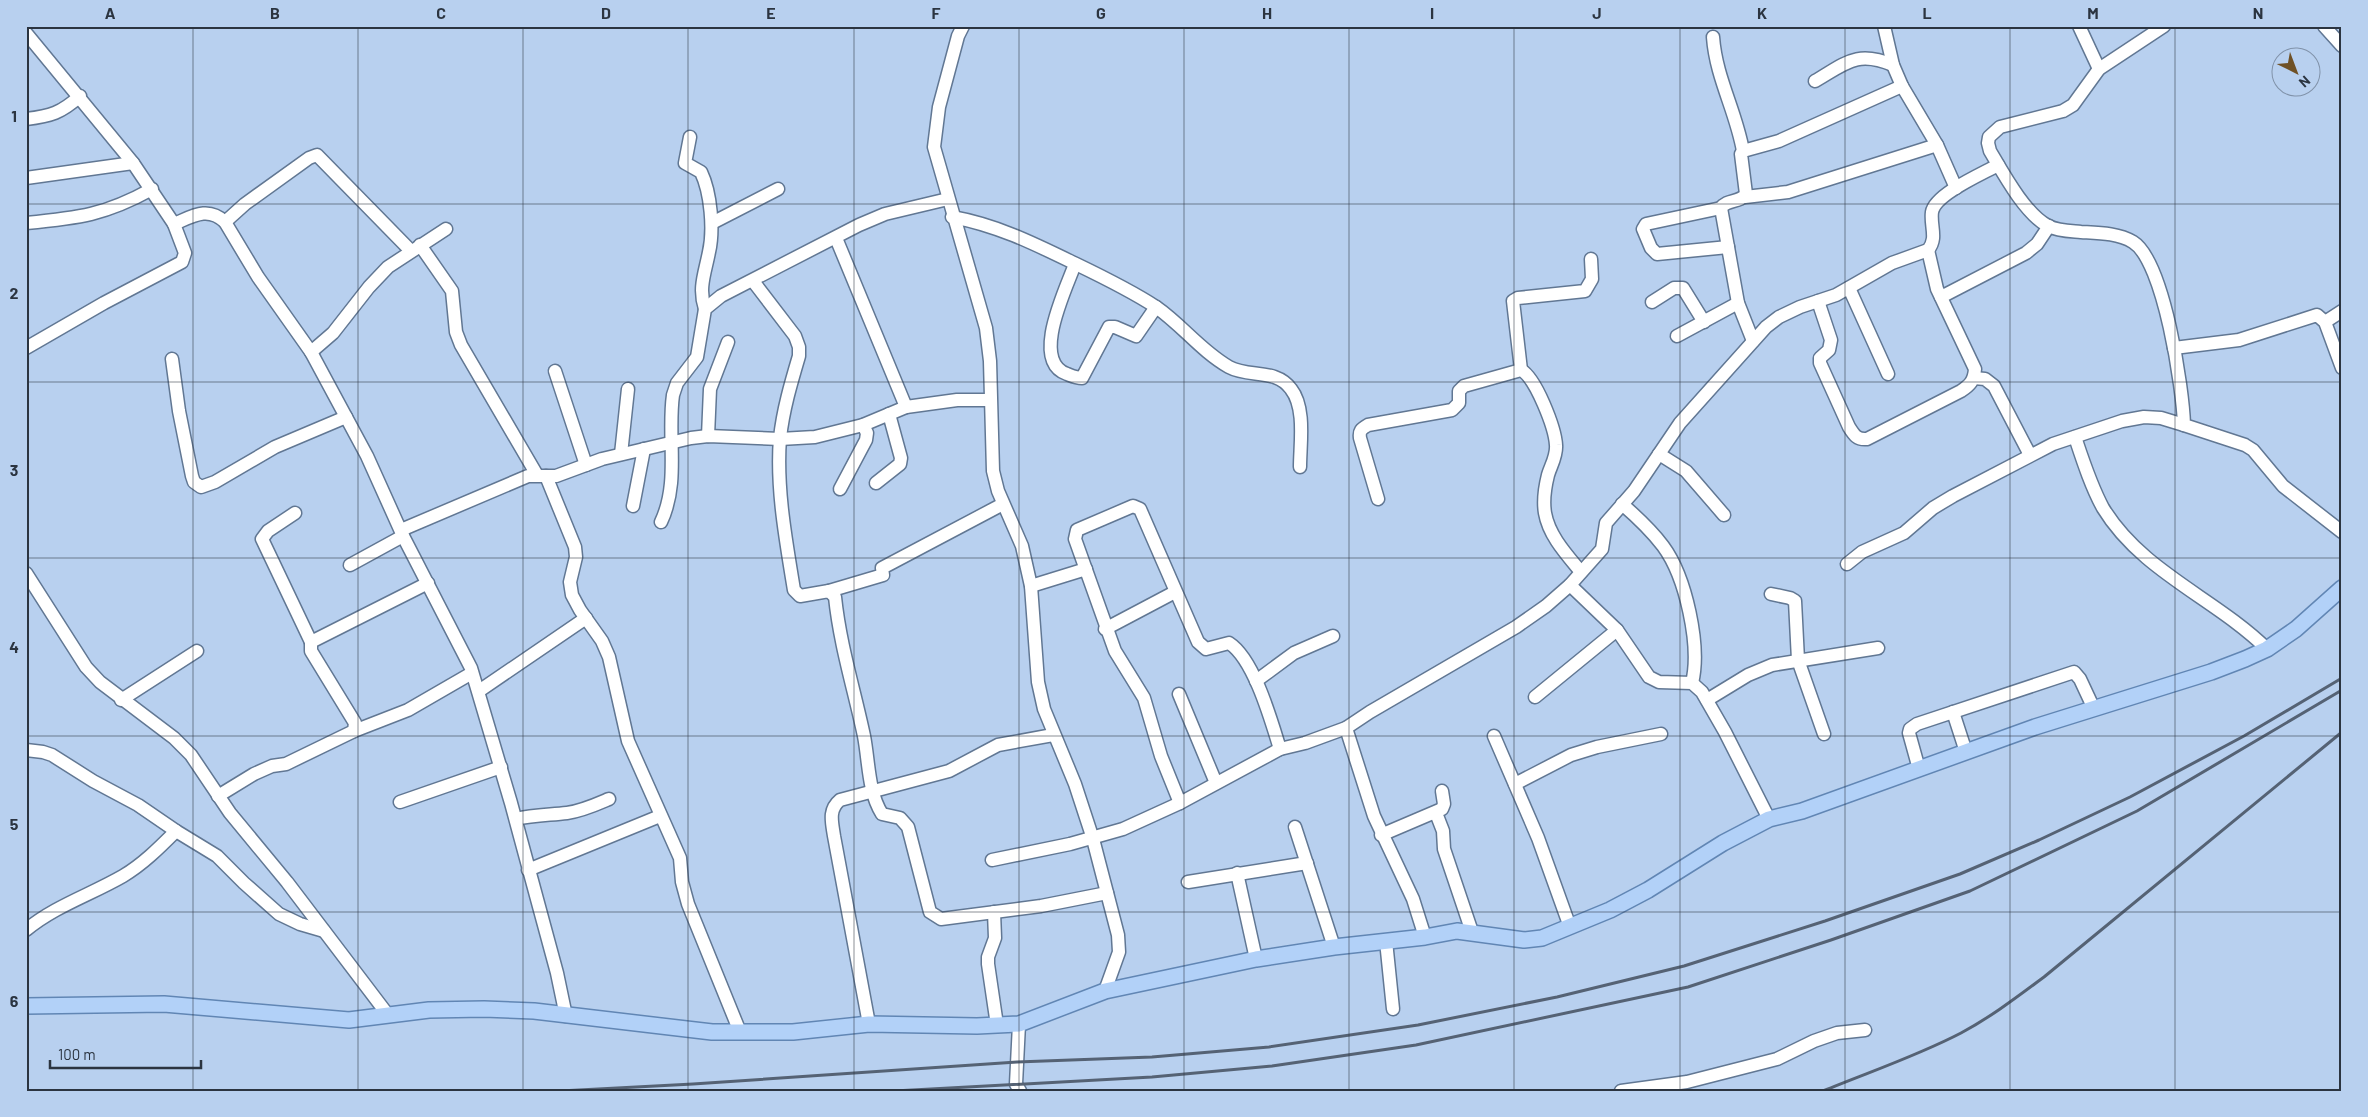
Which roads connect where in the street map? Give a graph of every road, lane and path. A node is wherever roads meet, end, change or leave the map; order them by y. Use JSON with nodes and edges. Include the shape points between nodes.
{"nodes":[{"id":1,"x":963,"y":26,"type":"edge"},
{"id":2,"x":1884,"y":26,"type":"edge"},
{"id":3,"x":2079,"y":26,"type":"edge"},
{"id":4,"x":2164,"y":26,"type":"edge"},
{"id":5,"x":2324,"y":26,"type":"edge"},
{"id":6,"x":26,"y":33,"type":"edge"},
{"id":7,"x":1713,"y":37,"type":"dead end"},
{"id":8,"x":2342,"y":46,"type":"edge"},
{"id":9,"x":1893,"y":65,"type":"junction"},
{"id":10,"x":2100,"y":69,"type":"junction"},
{"id":11,"x":1815,"y":81,"type":"dead end"},
{"id":12,"x":1902,"y":86,"type":"junction"},
{"id":13,"x":80,"y":96,"type":"junction"},
{"id":14,"x":26,"y":118,"type":"edge"},
{"id":15,"x":690,"y":137,"type":"dead end"},
{"id":16,"x":1937,"y":145,"type":"junction"},
{"id":17,"x":1743,"y":151,"type":"junction"},
{"id":18,"x":133,"y":162,"type":"junction"},
{"id":19,"x":1998,"y":165,"type":"junction"},
{"id":20,"x":26,"y":178,"type":"edge"},
{"id":21,"x":1956,"y":188,"type":"junction"},
{"id":22,"x":152,"y":189,"type":"junction"},
{"id":23,"x":778,"y":189,"type":"dead end"},
{"id":24,"x":1745,"y":197,"type":"junction"},
{"id":25,"x":948,"y":199,"type":"junction"},
{"id":26,"x":1721,"y":208,"type":"junction"},
{"id":27,"x":952,"y":217,"type":"junction"},
{"id":28,"x":226,"y":222,"type":"junction"},
{"id":29,"x":712,"y":223,"type":"junction"},
{"id":30,"x":26,"y":224,"type":"edge"},
{"id":31,"x":174,"y":224,"type":"junction"},
{"id":32,"x":2048,"y":226,"type":"junction"},
{"id":33,"x":446,"y":229,"type":"dead end"},
{"id":34,"x":836,"y":238,"type":"junction"},
{"id":35,"x":1728,"y":246,"type":"junction"},
{"id":36,"x":415,"y":248,"type":"junction"},
{"id":37,"x":1928,"y":250,"type":"junction"},
{"id":38,"x":1591,"y":259,"type":"dead end"},
{"id":39,"x":1076,"y":264,"type":"junction"},
{"id":40,"x":753,"y":281,"type":"junction"},
{"id":41,"x":1849,"y":288,"type":"junction"},
{"id":42,"x":1940,"y":297,"type":"junction"},
{"id":43,"x":1818,"y":301,"type":"junction"},
{"id":44,"x":1652,"y":302,"type":"dead end"},
{"id":45,"x":1738,"y":303,"type":"junction"},
{"id":46,"x":1156,"y":307,"type":"junction"},
{"id":47,"x":705,"y":309,"type":"junction"},
{"id":48,"x":2342,"y":311,"type":"edge"},
{"id":49,"x":1704,"y":322,"type":"junction"},
{"id":50,"x":2325,"y":322,"type":"junction"},
{"id":51,"x":1677,"y":336,"type":"dead end"},
{"id":52,"x":1753,"y":341,"type":"junction"},
{"id":53,"x":728,"y":342,"type":"dead end"},
{"id":54,"x":26,"y":348,"type":"edge"},
{"id":55,"x":2174,"y":348,"type":"junction"},
{"id":56,"x":311,"y":352,"type":"junction"},
{"id":57,"x":172,"y":359,"type":"dead end"},
{"id":58,"x":2342,"y":368,"type":"edge"},
{"id":59,"x":1521,"y":370,"type":"junction"},
{"id":60,"x":555,"y":371,"type":"dead end"},
{"id":61,"x":1888,"y":374,"type":"dead end"},
{"id":62,"x":1974,"y":378,"type":"junction"},
{"id":63,"x":628,"y":389,"type":"dead end"},
{"id":64,"x":990,"y":400,"type":"junction"},
{"id":65,"x":906,"y":407,"type":"junction"},
{"id":66,"x":889,"y":414,"type":"junction"},
{"id":67,"x":346,"y":417,"type":"junction"},
{"id":68,"x":863,"y":425,"type":"junction"},
{"id":69,"x":2184,"y":425,"type":"junction"},
{"id":70,"x":708,"y":436,"type":"junction"},
{"id":71,"x":2075,"y":437,"type":"junction"},
{"id":72,"x":780,"y":439,"type":"junction"},
{"id":73,"x":672,"y":443,"type":"junction"},
{"id":74,"x":644,"y":449,"type":"junction"},
{"id":75,"x":621,"y":454,"type":"junction"},
{"id":76,"x":1659,"y":454,"type":"junction"},
{"id":77,"x":2030,"y":456,"type":"junction"},
{"id":78,"x":586,"y":465,"type":"junction"},
{"id":79,"x":1300,"y":467,"type":"dead end"},
{"id":80,"x":542,"y":475,"type":"junction"},
{"id":81,"x":876,"y":483,"type":"dead end"},
{"id":82,"x":840,"y":489,"type":"dead end"},
{"id":83,"x":1378,"y":499,"type":"dead end"},
{"id":84,"x":1003,"y":504,"type":"junction"},
{"id":85,"x":1622,"y":504,"type":"junction"},
{"id":86,"x":633,"y":506,"type":"dead end"},
{"id":87,"x":295,"y":513,"type":"dead end"},
{"id":88,"x":1724,"y":515,"type":"dead end"},
{"id":89,"x":661,"y":522,"type":"dead end"},
{"id":90,"x":2342,"y":532,"type":"edge"},
{"id":91,"x":402,"y":533,"type":"junction"},
{"id":92,"x":1847,"y":564,"type":"dead end"},
{"id":93,"x":350,"y":565,"type":"dead end"},
{"id":94,"x":1086,"y":569,"type":"junction"},
{"id":95,"x":1581,"y":572,"type":"junction"},
{"id":96,"x":26,"y":574,"type":"edge"},
{"id":97,"x":428,"y":583,"type":"junction"},
{"id":98,"x":1570,"y":585,"type":"junction"},
{"id":99,"x":1031,"y":586,"type":"junction"},
{"id":100,"x":2342,"y":588,"type":"edge"},
{"id":101,"x":829,"y":590,"type":"junction"},
{"id":102,"x":1175,"y":592,"type":"junction"},
{"id":103,"x":1771,"y":594,"type":"dead end"},
{"id":104,"x":586,"y":618,"type":"junction"},
{"id":105,"x":1105,"y":629,"type":"junction"},
{"id":106,"x":1617,"y":630,"type":"junction"},
{"id":107,"x":1333,"y":636,"type":"dead end"},
{"id":108,"x":311,"y":642,"type":"junction"},
{"id":109,"x":1878,"y":648,"type":"dead end"},
{"id":110,"x":2267,"y":649,"type":"junction"},
{"id":111,"x":197,"y":651,"type":"dead end"},
{"id":112,"x":1798,"y":660,"type":"junction"},
{"id":113,"x":472,"y":673,"type":"junction"},
{"id":114,"x":1256,"y":681,"type":"junction"},
{"id":115,"x":1692,"y":683,"type":"junction"},
{"id":116,"x":479,"y":691,"type":"junction"},
{"id":117,"x":1179,"y":694,"type":"dead end"},
{"id":118,"x":1535,"y":697,"type":"dead end"},
{"id":119,"x":121,"y":700,"type":"junction"},
{"id":120,"x":1707,"y":700,"type":"junction"},
{"id":121,"x":2094,"y":709,"type":"junction"},
{"id":122,"x":1953,"y":712,"type":"junction"},
{"id":123,"x":1346,"y":728,"type":"junction"},
{"id":124,"x":354,"y":731,"type":"junction"},
{"id":125,"x":1661,"y":734,"type":"dead end"},
{"id":126,"x":1824,"y":734,"type":"dead end"},
{"id":127,"x":1053,"y":735,"type":"junction"},
{"id":128,"x":1494,"y":736,"type":"dead end"},
{"id":129,"x":1280,"y":749,"type":"junction"},
{"id":130,"x":26,"y":750,"type":"edge"},
{"id":131,"x":1966,"y":752,"type":"junction"},
{"id":132,"x":501,"y":767,"type":"junction"},
{"id":133,"x":1920,"y":769,"type":"junction"},
{"id":134,"x":1216,"y":783,"type":"junction"},
{"id":135,"x":1515,"y":784,"type":"junction"},
{"id":136,"x":1442,"y":791,"type":"dead end"},
{"id":137,"x":873,"y":792,"type":"junction"},
{"id":138,"x":218,"y":796,"type":"junction"},
{"id":139,"x":609,"y":800,"type":"dead end"},
{"id":140,"x":400,"y":802,"type":"dead end"},
{"id":141,"x":1180,"y":803,"type":"junction"},
{"id":142,"x":1436,"y":813,"type":"junction"},
{"id":143,"x":660,"y":816,"type":"junction"},
{"id":144,"x":1769,"y":819,"type":"junction"},
{"id":145,"x":516,"y":820,"type":"junction"},
{"id":146,"x":1295,"y":828,"type":"dead end"},
{"id":147,"x":176,"y":831,"type":"junction"},
{"id":148,"x":1381,"y":834,"type":"junction"},
{"id":149,"x":1093,"y":839,"type":"junction"},
{"id":150,"x":992,"y":860,"type":"dead end"},
{"id":151,"x":1307,"y":863,"type":"junction"},
{"id":152,"x":528,"y":870,"type":"junction"},
{"id":153,"x":1237,"y":873,"type":"junction"},
{"id":154,"x":1188,"y":882,"type":"dead end"},
{"id":155,"x":1107,"y":892,"type":"junction"},
{"id":156,"x":994,"y":912,"type":"junction"},
{"id":157,"x":1570,"y":926,"type":"junction"},
{"id":158,"x":26,"y":930,"type":"edge"},
{"id":159,"x":324,"y":931,"type":"junction"},
{"id":160,"x":1472,"y":932,"type":"junction"},
{"id":161,"x":1425,"y":937,"type":"junction"},
{"id":162,"x":1386,"y":941,"type":"junction"},
{"id":163,"x":1334,"y":947,"type":"junction"},
{"id":164,"x":1256,"y":959,"type":"junction"},
{"id":165,"x":1105,"y":992,"type":"junction"},
{"id":166,"x":26,"y":1006,"type":"edge"},
{"id":167,"x":1393,"y":1010,"type":"dead end"},
{"id":168,"x":388,"y":1015,"type":"junction"},
{"id":169,"x":566,"y":1016,"type":"junction"},
{"id":170,"x":869,"y":1024,"type":"junction"},
{"id":171,"x":1019,"y":1024,"type":"junction"},
{"id":172,"x":997,"y":1025,"type":"junction"},
{"id":173,"x":1865,"y":1030,"type":"dead end"},
{"id":174,"x":740,"y":1032,"type":"junction"},
{"id":175,"x":1020,"y":1091,"type":"edge"},
{"id":176,"x":1622,"y":1091,"type":"edge"}],
"edges":[{"from":1,"to":25,"type":"street","via":[[934,130],[934,147]]},
{"from":2,"to":9,"type":"street"},
{"from":3,"to":10,"type":"street"},
{"from":4,"to":10,"type":"street"},
{"from":5,"to":8,"type":"street"},
{"from":6,"to":13,"type":"street"},
{"from":7,"to":17,"type":"street","via":[[1715,60],[1739,128]]},
{"from":9,"to":11,"type":"street","via":[[1858,58]]},
{"from":9,"to":12,"type":"street"},
{"from":10,"to":19,"type":"street","via":[[2073,105],[2063,111],[1994,131],[1988,144]]},
{"from":12,"to":16,"type":"street"},
{"from":12,"to":17,"type":"street","via":[[1779,142]]},
{"from":13,"to":14,"type":"street","via":[[61,112]]},
{"from":13,"to":18,"type":"street"},
{"from":15,"to":29,"type":"street","via":[[685,163],[698,169],[703,176]]},
{"from":16,"to":21,"type":"street"},
{"from":16,"to":24,"type":"street","via":[[1788,192]]},
{"from":17,"to":24,"type":"street"},
{"from":18,"to":20,"type":"street"},
{"from":18,"to":22,"type":"street"},
{"from":19,"to":21,"type":"street"},
{"from":19,"to":32,"type":"street","via":[[2029,210]]},
{"from":21,"to":37,"type":"street","via":[[1935,204],[1932,213],[1934,240]]},
{"from":22,"to":30,"type":"street","via":[[122,205],[84,217]]},
{"from":22,"to":31,"type":"street"},
{"from":23,"to":29,"type":"street"},
{"from":24,"to":26,"type":"street"},
{"from":25,"to":27,"type":"street"},
{"from":25,"to":34,"type":"street","via":[[885,214]]},
{"from":26,"to":35,"type":"street"},
{"from":26,"to":35,"type":"street","via":[[1646,224],[1643,229],[1657,254]]},
{"from":27,"to":39,"type":"street","via":[[996,227]]},
{"from":27,"to":64,"type":"street","via":[[986,328]]},
{"from":28,"to":31,"type":"street","via":[[206,212]]},
{"from":28,"to":36,"type":"street","via":[[245,204],[309,158],[317,156]]},
{"from":28,"to":56,"type":"street","via":[[258,277]]},
{"from":29,"to":47,"type":"street","via":[[701,286]]},
{"from":31,"to":54,"type":"street","via":[[185,253],[182,262]]},
{"from":32,"to":42,"type":"street","via":[[2037,244],[2026,253]]},
{"from":32,"to":55,"type":"street","via":[[2123,237],[2144,252]]},
{"from":33,"to":36,"type":"street"},
{"from":34,"to":40,"type":"street"},
{"from":34,"to":65,"type":"street"},
{"from":35,"to":45,"type":"street"},
{"from":36,"to":56,"type":"street","via":[[368,287],[333,333]]},
{"from":36,"to":80,"type":"street","via":[[452,291],[456,332],[461,345]]},
{"from":37,"to":41,"type":"street","via":[[1892,263]]},
{"from":37,"to":42,"type":"street"},
{"from":38,"to":59,"type":"street","via":[[1592,278],[1585,291],[1513,301]]},
{"from":39,"to":46,"type":"street"},
{"from":39,"to":46,"type":"street","via":[[1058,308],[1050,342],[1051,360],[1062,372],[1082,378],[1109,327],[1136,336]]},
{"from":40,"to":47,"type":"street","via":[[721,296]]},
{"from":40,"to":72,"type":"street","via":[[799,347]]},
{"from":41,"to":43,"type":"street"},
{"from":41,"to":61,"type":"street"},
{"from":42,"to":62,"type":"street","via":[[1974,370]]},
{"from":43,"to":52,"type":"street","via":[[1779,317]]},
{"from":43,"to":62,"type":"street","via":[[1831,340],[1829,350],[1820,358],[1820,363],[1849,427],[1861,439],[1867,439],[1960,391]]},
{"from":44,"to":49,"type":"street","via":[[1674,288],[1683,288]]},
{"from":45,"to":49,"type":"street"},
{"from":45,"to":52,"type":"street"},
{"from":46,"to":79,"type":"street","via":[[1212,356],[1231,368],[1272,375],[1291,388],[1299,411]]},
{"from":47,"to":73,"type":"street","via":[[697,356],[677,383],[673,395]]},
{"from":48,"to":50,"type":"street"},
{"from":49,"to":51,"type":"street"},
{"from":50,"to":55,"type":"street","via":[[2317,315],[2239,340]]},
{"from":50,"to":58,"type":"street"},
{"from":52,"to":76,"type":"street","via":[[1680,423]]},
{"from":53,"to":70,"type":"street","via":[[710,389]]},
{"from":55,"to":69,"type":"street","via":[[2182,388]]},
{"from":56,"to":67,"type":"street"},
{"from":57,"to":67,"type":"street","via":[[192,476],[201,487],[275,447]]},
{"from":59,"to":83,"type":"street","via":[[1464,386],[1459,391],[1459,403],[1452,410],[1362,428],[1360,438]]},
{"from":59,"to":95,"type":"street","via":[[1530,378],[1542,400],[1554,432],[1556,446],[1545,491],[1546,514],[1562,549]]},
{"from":60,"to":78,"type":"street"},
{"from":62,"to":77,"type":"street","via":[[1985,379],[1994,386]]},
{"from":63,"to":75,"type":"street"},
{"from":64,"to":65,"type":"street","via":[[957,400]]},
{"from":64,"to":84,"type":"street","via":[[993,470]]},
{"from":65,"to":66,"type":"street"},
{"from":66,"to":68,"type":"street"},
{"from":66,"to":81,"type":"street","via":[[900,464]]},
{"from":67,"to":91,"type":"street"},
{"from":68,"to":72,"type":"street","via":[[815,437]]},
{"from":68,"to":82,"type":"street","via":[[866,440]]},
{"from":69,"to":71,"type":"street","via":[[2144,417]]},
{"from":69,"to":90,"type":"street","via":[[2253,450],[2283,486]]},
{"from":70,"to":72,"type":"street"},
{"from":70,"to":73,"type":"street"},
{"from":71,"to":77,"type":"street"},
{"from":71,"to":110,"type":"street","via":[[2103,507],[2124,534],[2164,572],[2235,621]]},
{"from":72,"to":101,"type":"street","via":[[785,535],[794,590],[800,596]]},
{"from":73,"to":74,"type":"street"},
{"from":73,"to":89,"type":"street","via":[[667,509]]},
{"from":74,"to":75,"type":"street"},
{"from":74,"to":86,"type":"street"},
{"from":75,"to":78,"type":"street"},
{"from":76,"to":85,"type":"street"},
{"from":76,"to":88,"type":"street","via":[[1686,471]]},
{"from":77,"to":92,"type":"street","via":[[1952,496],[1904,533],[1862,552]]},
{"from":78,"to":80,"type":"street","via":[[556,476]]},
{"from":80,"to":91,"type":"street","via":[[516,480]]},
{"from":80,"to":104,"type":"street","via":[[575,547],[570,582],[572,595]]},
{"from":84,"to":99,"type":"street","via":[[1022,546]]},
{"from":84,"to":101,"type":"street","via":[[882,568],[883,576]]},
{"from":85,"to":95,"type":"street","via":[[1606,523],[1602,549]]},
{"from":85,"to":115,"type":"street","via":[[1664,547],[1674,565],[1694,643],[1696,663]]},
{"from":87,"to":108,"type":"street","via":[[268,531],[262,539]]},
{"from":91,"to":93,"type":"street"},
{"from":91,"to":97,"type":"street"},
{"from":94,"to":99,"type":"street"},
{"from":94,"to":102,"type":"street","via":[[1075,538],[1078,530],[1136,507],[1142,512]]},
{"from":94,"to":105,"type":"street"},
{"from":95,"to":98,"type":"street"},
{"from":96,"to":119,"type":"street","via":[[86,667]]},
{"from":97,"to":108,"type":"street"},
{"from":97,"to":113,"type":"street"},
{"from":98,"to":106,"type":"street"},
{"from":98,"to":123,"type":"street","via":[[1516,627]]},
{"from":99,"to":127,"type":"street","via":[[1038,682]]},
{"from":100,"to":110,"type":"main road","via":[[2296,629]]},
{"from":101,"to":137,"type":"street","via":[[835,597],[844,660],[864,736]]},
{"from":102,"to":105,"type":"street"},
{"from":102,"to":114,"type":"street","via":[[1202,647],[1206,649],[1228,643],[1239,652]]},
{"from":103,"to":112,"type":"street","via":[[1795,602]]},
{"from":104,"to":116,"type":"street"},
{"from":104,"to":143,"type":"street","via":[[609,657],[628,741]]},
{"from":105,"to":141,"type":"street","via":[[1144,698],[1161,756]]},
{"from":106,"to":115,"type":"street","via":[[1653,680]]},
{"from":106,"to":118,"type":"street"},
{"from":107,"to":114,"type":"street","via":[[1294,653]]},
{"from":108,"to":124,"type":"street","via":[[311,651],[355,723]]},
{"from":109,"to":112,"type":"street"},
{"from":110,"to":121,"type":"main road","via":[[2211,672]]},
{"from":111,"to":119,"type":"street"},
{"from":112,"to":120,"type":"street","via":[[1772,665],[1748,675]]},
{"from":112,"to":126,"type":"street"},
{"from":113,"to":116,"type":"street"},
{"from":113,"to":124,"type":"street","via":[[408,710]]},
{"from":114,"to":129,"type":"street"},
{"from":115,"to":120,"type":"street"},
{"from":116,"to":132,"type":"street"},
{"from":117,"to":134,"type":"street"},
{"from":119,"to":138,"type":"street","via":[[174,738],[206,774]]},
{"from":120,"to":144,"type":"street"},
{"from":121,"to":122,"type":"street","via":[[2074,672]]},
{"from":121,"to":131,"type":"main road"},
{"from":122,"to":131,"type":"street"},
{"from":122,"to":133,"type":"street","via":[[1910,729]]},
{"from":123,"to":129,"type":"street"},
{"from":123,"to":148,"type":"street"},
{"from":124,"to":138,"type":"street","via":[[286,764],[254,774]]},
{"from":125,"to":135,"type":"street","via":[[1571,755]]},
{"from":127,"to":137,"type":"street","via":[[998,745],[949,771]]},
{"from":127,"to":149,"type":"street"},
{"from":128,"to":135,"type":"street"},
{"from":129,"to":134,"type":"street"},
{"from":130,"to":147,"type":"street","via":[[52,756],[138,805]]},
{"from":131,"to":133,"type":"main road"},
{"from":132,"to":140,"type":"street"},
{"from":132,"to":145,"type":"street"},
{"from":133,"to":144,"type":"main road","via":[[1802,811]]},
{"from":134,"to":141,"type":"street"},
{"from":135,"to":157,"type":"street"},
{"from":136,"to":142,"type":"street","via":[[1444,804]]},
{"from":137,"to":156,"type":"street","via":[[882,814],[900,818],[908,828],[927,905],[934,917],[941,919]]},
{"from":137,"to":170,"type":"street","via":[[840,800],[833,806],[831,814]]},
{"from":138,"to":159,"type":"street"},
{"from":139,"to":145,"type":"street","via":[[575,811],[537,814]]},
{"from":141,"to":149,"type":"street"},
{"from":142,"to":148,"type":"street"},
{"from":142,"to":160,"type":"street","via":[[1443,831],[1444,849]]},
{"from":143,"to":152,"type":"street"},
{"from":143,"to":174,"type":"street","via":[[680,858],[688,904]]},
{"from":144,"to":157,"type":"main road","via":[[1723,843],[1648,890]]},
{"from":145,"to":152,"type":"street"},
{"from":146,"to":151,"type":"street"},
{"from":147,"to":158,"type":"street","via":[[136,867],[70,901]]},
{"from":147,"to":159,"type":"street","via":[[217,856],[279,914]]},
{"from":148,"to":161,"type":"street","via":[[1413,899]]},
{"from":149,"to":150,"type":"street"},
{"from":149,"to":155,"type":"street"},
{"from":151,"to":153,"type":"street"},
{"from":151,"to":163,"type":"street"},
{"from":152,"to":169,"type":"street"},
{"from":153,"to":154,"type":"street"},
{"from":153,"to":164,"type":"street"},
{"from":155,"to":156,"type":"street"},
{"from":155,"to":165,"type":"street","via":[[1119,952]]},
{"from":156,"to":172,"type":"street","via":[[996,938],[988,964]]},
{"from":157,"to":160,"type":"main road","via":[[1542,938],[1524,940]]},
{"from":159,"to":168,"type":"street"},
{"from":160,"to":161,"type":"main road","via":[[1457,931]]},
{"from":161,"to":162,"type":"main road"},
{"from":162,"to":163,"type":"main road"},
{"from":162,"to":167,"type":"street"},
{"from":163,"to":164,"type":"main road"},
{"from":164,"to":165,"type":"main road"},
{"from":165,"to":171,"type":"main road"},
{"from":166,"to":168,"type":"main road","via":[[164,1004],[349,1020]]},
{"from":168,"to":169,"type":"main road","via":[[484,1009]]},
{"from":169,"to":174,"type":"main road","via":[[712,1032]]},
{"from":170,"to":172,"type":"main road"},
{"from":170,"to":174,"type":"main road","via":[[793,1032]]},
{"from":171,"to":172,"type":"main road"},
{"from":171,"to":175,"type":"street","via":[[1016,1084]]},
{"from":173,"to":176,"type":"street","via":[[1837,1033],[1776,1059],[1686,1082]]}]}
